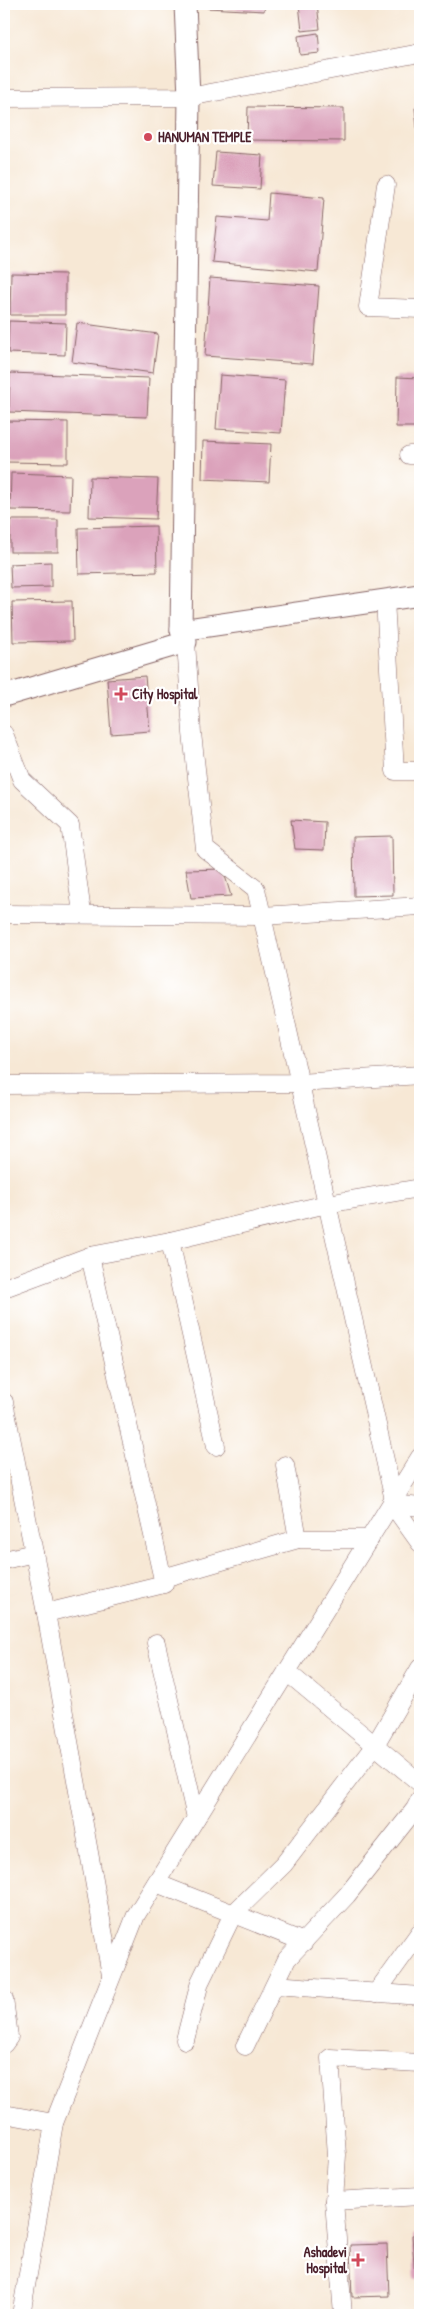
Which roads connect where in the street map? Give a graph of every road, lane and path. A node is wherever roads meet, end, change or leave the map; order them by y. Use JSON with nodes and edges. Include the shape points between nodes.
{"nodes":[{"id":1,"x":186,"y":4,"type":"edge"},
{"id":2,"x":420,"y":53,"type":"edge"},
{"id":3,"x":189,"y":96,"type":"junction"},
{"id":4,"x":4,"y":98,"type":"edge"},
{"id":5,"x":4,"y":104,"type":"edge"},
{"id":6,"x":386,"y":186,"type":"dead end"},
{"id":7,"x":420,"y":309,"type":"edge"},
{"id":8,"x":420,"y":595,"type":"edge"},
{"id":9,"x":385,"y":600,"type":"junction"},
{"id":10,"x":184,"y":636,"type":"junction"},
{"id":11,"x":4,"y":696,"type":"edge"},
{"id":12,"x":4,"y":734,"type":"edge"},
{"id":13,"x":420,"y":771,"type":"edge"},
{"id":14,"x":420,"y":906,"type":"edge"},
{"id":15,"x":82,"y":913,"type":"junction"},
{"id":16,"x":4,"y":914,"type":"edge"},
{"id":17,"x":262,"y":916,"type":"junction"},
{"id":18,"x":420,"y":1075,"type":"edge"},
{"id":19,"x":300,"y":1083,"type":"junction"},
{"id":20,"x":4,"y":1085,"type":"edge"},
{"id":21,"x":420,"y":1188,"type":"edge"},
{"id":22,"x":327,"y":1204,"type":"junction"},
{"id":23,"x":170,"y":1241,"type":"junction"},
{"id":24,"x":90,"y":1256,"type":"junction"},
{"id":25,"x":4,"y":1288,"type":"edge"},
{"id":26,"x":4,"y":1402,"type":"edge"},
{"id":27,"x":216,"y":1446,"type":"dead end"},
{"id":28,"x":420,"y":1457,"type":"edge"},
{"id":29,"x":285,"y":1464,"type":"dead end"},
{"id":30,"x":393,"y":1502,"type":"junction"},
{"id":31,"x":420,"y":1507,"type":"edge"},
{"id":32,"x":298,"y":1539,"type":"junction"},
{"id":33,"x":370,"y":1539,"type":"junction"},
{"id":34,"x":419,"y":1540,"type":"edge"},
{"id":35,"x":34,"y":1554,"type":"junction"},
{"id":36,"x":4,"y":1560,"type":"edge"},
{"id":37,"x":163,"y":1578,"type":"junction"},
{"id":38,"x":46,"y":1613,"type":"junction"},
{"id":39,"x":156,"y":1643,"type":"dead end"},
{"id":40,"x":420,"y":1668,"type":"edge"},
{"id":41,"x":287,"y":1672,"type":"junction"},
{"id":42,"x":375,"y":1744,"type":"junction"},
{"id":43,"x":420,"y":1783,"type":"edge"},
{"id":44,"x":420,"y":1799,"type":"edge"},
{"id":45,"x":196,"y":1818,"type":"junction"},
{"id":46,"x":156,"y":1883,"type":"junction"},
{"id":47,"x":233,"y":1914,"type":"junction"},
{"id":48,"x":420,"y":1932,"type":"edge"},
{"id":49,"x":304,"y":1942,"type":"junction"},
{"id":50,"x":111,"y":1976,"type":"junction"},
{"id":51,"x":274,"y":1985,"type":"junction"},
{"id":52,"x":376,"y":1993,"type":"junction"},
{"id":53,"x":419,"y":1994,"type":"edge"},
{"id":54,"x":4,"y":1999,"type":"edge"},
{"id":55,"x":185,"y":2040,"type":"dead end"},
{"id":56,"x":4,"y":2044,"type":"edge"},
{"id":57,"x":245,"y":2046,"type":"dead end"},
{"id":58,"x":420,"y":2063,"type":"edge"},
{"id":59,"x":4,"y":2114,"type":"edge"},
{"id":60,"x":54,"y":2123,"type":"junction"},
{"id":61,"x":420,"y":2196,"type":"edge"},
{"id":62,"x":334,"y":2201,"type":"junction"},
{"id":63,"x":21,"y":2315,"type":"edge"},
{"id":64,"x":343,"y":2315,"type":"edge"}],
"edges":[{"from":1,"to":3,"type":"street"},
{"from":2,"to":3,"type":"street"},
{"from":3,"to":4,"type":"street"},
{"from":3,"to":10,"type":"street"},
{"from":4,"to":5,"type":"street"},
{"from":6,"to":7,"type":"street","via":[[368,307]]},
{"from":8,"to":9,"type":"street"},
{"from":9,"to":10,"type":"street"},
{"from":9,"to":13,"type":"street","via":[[395,771]]},
{"from":10,"to":11,"type":"street"},
{"from":10,"to":17,"type":"street","via":[[205,849],[256,889]]},
{"from":12,"to":15,"type":"street","via":[[22,780],[70,825]]},
{"from":14,"to":17,"type":"street"},
{"from":15,"to":16,"type":"street"},
{"from":15,"to":17,"type":"street"},
{"from":17,"to":19,"type":"street"},
{"from":18,"to":19,"type":"street"},
{"from":19,"to":20,"type":"street"},
{"from":19,"to":22,"type":"street"},
{"from":21,"to":22,"type":"street"},
{"from":22,"to":23,"type":"street"},
{"from":22,"to":30,"type":"street"},
{"from":23,"to":24,"type":"street"},
{"from":23,"to":27,"type":"street"},
{"from":24,"to":25,"type":"street"},
{"from":24,"to":37,"type":"street"},
{"from":26,"to":35,"type":"street"},
{"from":28,"to":30,"type":"street"},
{"from":29,"to":32,"type":"street"},
{"from":30,"to":31,"type":"street"},
{"from":30,"to":33,"type":"street"},
{"from":30,"to":34,"type":"street"},
{"from":32,"to":33,"type":"street"},
{"from":32,"to":37,"type":"street"},
{"from":33,"to":41,"type":"street"},
{"from":35,"to":36,"type":"street"},
{"from":35,"to":38,"type":"street"},
{"from":37,"to":38,"type":"street","via":[[164,1584]]},
{"from":38,"to":50,"type":"street"},
{"from":39,"to":45,"type":"street"},
{"from":40,"to":42,"type":"street"},
{"from":41,"to":42,"type":"street"},
{"from":41,"to":45,"type":"street"},
{"from":42,"to":43,"type":"street"},
{"from":42,"to":47,"type":"street","via":[[284,1864]]},
{"from":44,"to":49,"type":"street","via":[[347,1895]]},
{"from":45,"to":46,"type":"street"},
{"from":46,"to":47,"type":"street"},
{"from":46,"to":50,"type":"street","via":[[136,1915]]},
{"from":47,"to":49,"type":"street"},
{"from":47,"to":55,"type":"street","via":[[200,1982]]},
{"from":48,"to":52,"type":"street"},
{"from":49,"to":51,"type":"street","via":[[287,1960]]},
{"from":50,"to":60,"type":"street"},
{"from":51,"to":52,"type":"street"},
{"from":51,"to":57,"type":"street"},
{"from":52,"to":53,"type":"street"},
{"from":54,"to":56,"type":"street","via":[[9,2037]]},
{"from":58,"to":62,"type":"street","via":[[330,2058],[337,2155]]},
{"from":59,"to":60,"type":"street"},
{"from":60,"to":63,"type":"street"},
{"from":61,"to":62,"type":"street"},
{"from":62,"to":64,"type":"street"}]}
